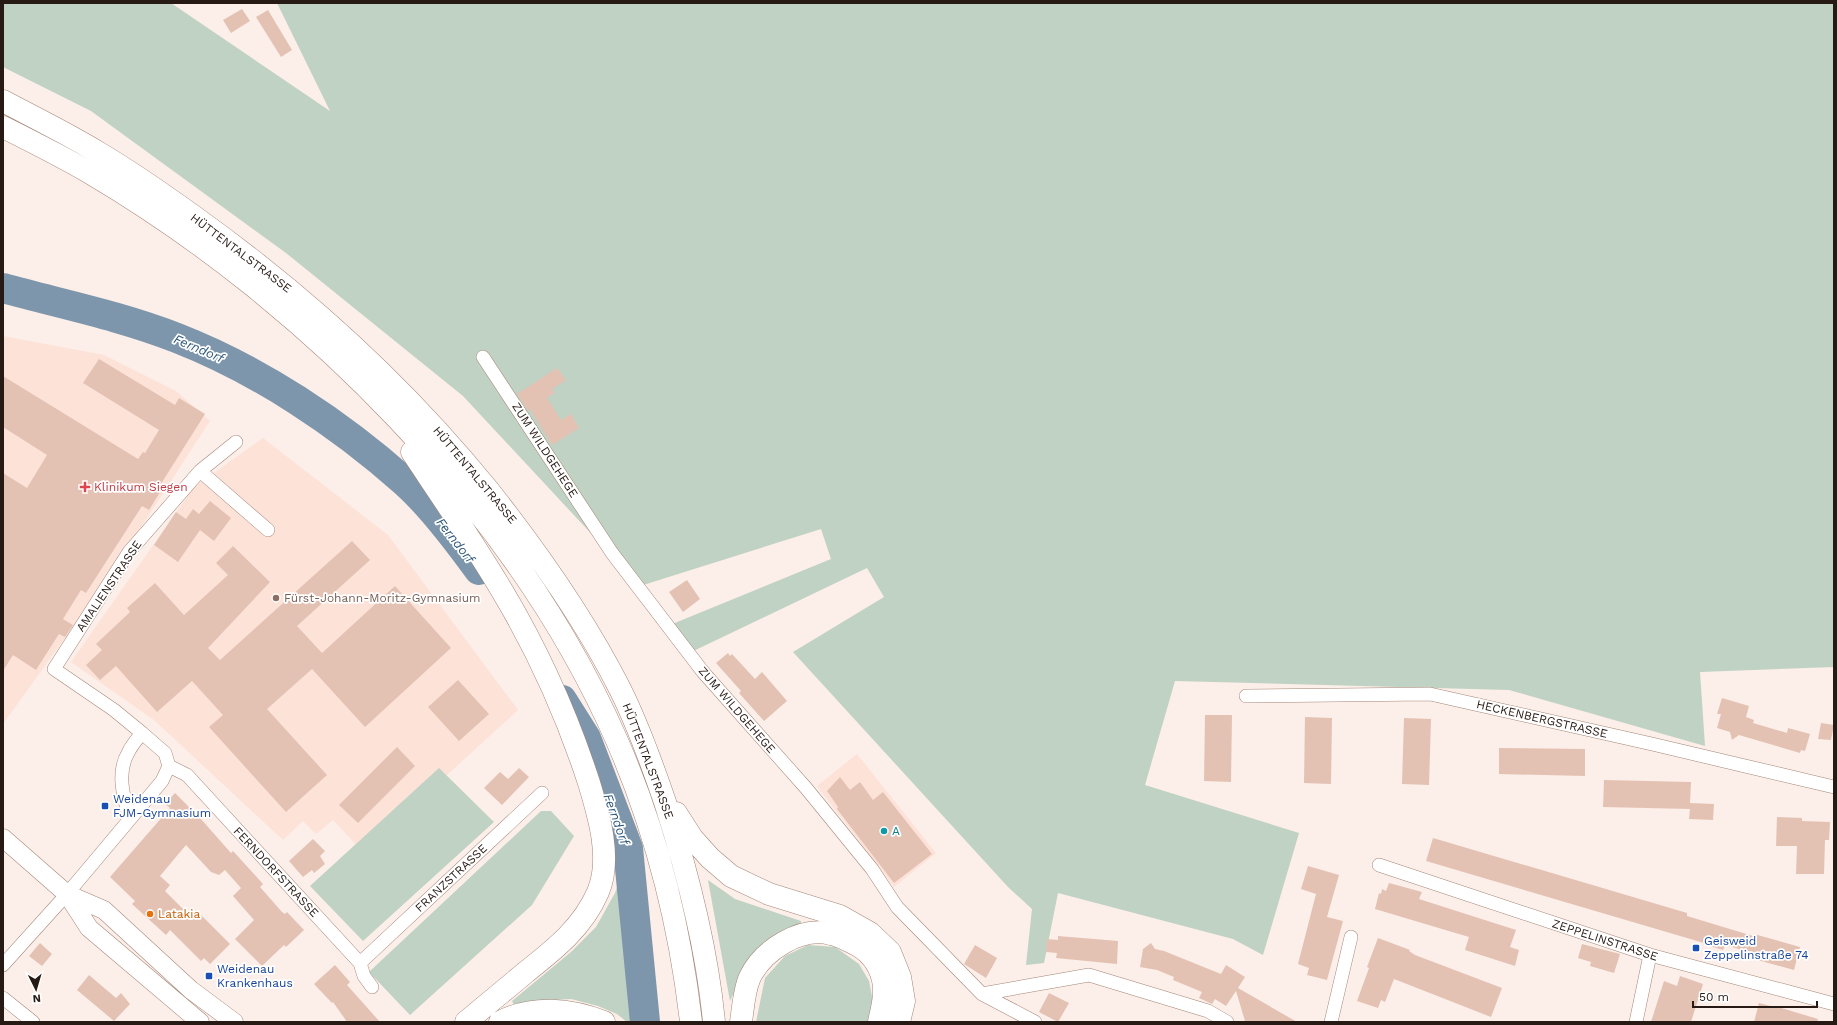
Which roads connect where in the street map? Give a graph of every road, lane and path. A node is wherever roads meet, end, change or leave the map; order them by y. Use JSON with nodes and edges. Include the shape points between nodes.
{"nodes":[{"id":1,"x":3,"y":101,"type":"edge"},
{"id":2,"x":3,"y":127,"type":"edge"},
{"id":3,"x":483,"y":357,"type":"dead end"},
{"id":4,"x":377,"y":397,"type":"junction"},
{"id":5,"x":236,"y":442,"type":"dead end"},
{"id":6,"x":200,"y":471,"type":"junction"},
{"id":7,"x":268,"y":530,"type":"dead end"},
{"id":8,"x":1246,"y":696,"type":"dead end"},
{"id":9,"x":142,"y":732,"type":"junction"},
{"id":10,"x":169,"y":766,"type":"junction"},
{"id":11,"x":1834,"y":787,"type":"edge"},
{"id":12,"x":660,"y":790,"type":"junction"},
{"id":13,"x":542,"y":794,"type":"dead end"},
{"id":14,"x":130,"y":819,"type":"junction"},
{"id":15,"x":3,"y":838,"type":"edge"},
{"id":16,"x":1379,"y":865,"type":"dead end"},
{"id":17,"x":67,"y":894,"type":"junction"},
{"id":18,"x":1351,"y":937,"type":"dead end"},
{"id":19,"x":1650,"y":955,"type":"junction"},
{"id":20,"x":360,"y":963,"type":"junction"},
{"id":21,"x":3,"y":965,"type":"edge"},
{"id":22,"x":372,"y":987,"type":"dead end"},
{"id":23,"x":982,"y":994,"type":"junction"},
{"id":24,"x":3,"y":998,"type":"edge"},
{"id":25,"x":1834,"y":1004,"type":"edge"},
{"id":26,"x":33,"y":1022,"type":"edge"},
{"id":27,"x":200,"y":1022,"type":"edge"},
{"id":28,"x":234,"y":1022,"type":"edge"},
{"id":29,"x":466,"y":1022,"type":"edge"},
{"id":30,"x":500,"y":1022,"type":"edge"},
{"id":31,"x":604,"y":1022,"type":"edge"},
{"id":32,"x":691,"y":1022,"type":"edge"},
{"id":33,"x":714,"y":1022,"type":"edge"},
{"id":34,"x":741,"y":1022,"type":"edge"},
{"id":35,"x":879,"y":1022,"type":"edge"},
{"id":36,"x":900,"y":1022,"type":"edge"},
{"id":37,"x":1035,"y":1022,"type":"edge"},
{"id":38,"x":1227,"y":1022,"type":"edge"},
{"id":39,"x":1332,"y":1022,"type":"edge"},
{"id":40,"x":1636,"y":1022,"type":"edge"}],
"edges":[{"from":1,"to":12,"type":"highway","name":"HÜTTENTALSTRASSE","via":[[100,153],[155,189],[285,285],[343,334],[392,382],[453,447],[523,533],[561,588],[620,690]]},
{"from":2,"to":4,"type":"highway","name":"HÜTTENTALSTRASSE","via":[[91,174],[205,249],[270,300]]},
{"from":3,"to":23,"type":"street","name":"ZUM WILDGEHEGE","via":[[612,553],[703,672],[806,788],[872,869],[897,907]]},
{"from":4,"to":29,"type":"highway","via":[[476,549],[524,631],[564,716],[590,787],[596,806],[603,854],[599,890],[579,925],[550,953]]},
{"from":4,"to":32,"type":"highway","name":"HÜTTENTALSTRASSE","via":[[435,461],[502,543],[574,654],[597,699],[618,743],[655,845],[680,947]]},
{"from":5,"to":6,"type":"street","name":"AMALIENSTRASSE"},
{"from":6,"to":7,"type":"street"},
{"from":6,"to":9,"type":"street","name":"AMALIENSTRASSE","via":[[129,552],[54,669]]},
{"from":8,"to":11,"type":"street","name":"HECKENBERGSTRASSE","via":[[1430,694]]},
{"from":9,"to":10,"type":"street","via":[[165,753]]},
{"from":9,"to":14,"type":"street","via":[[127,754],[123,770],[122,792]]},
{"from":10,"to":14,"type":"street","via":[[162,781]]},
{"from":10,"to":20,"type":"street","name":"FERNDORFSTRASSE","via":[[187,775]]},
{"from":12,"to":33,"type":"highway","name":"HÜTTENTALSTRASSE","via":[[690,886],[703,943]]},
{"from":12,"to":36,"type":"highway","via":[[692,838],[731,876],[769,894],[840,916],[870,933],[890,952],[900,977],[904,1000]]},
{"from":13,"to":20,"type":"street","name":"FRANZSTRASSE"},
{"from":14,"to":17,"type":"street"},
{"from":15,"to":17,"type":"main road"},
{"from":16,"to":19,"type":"street","name":"ZEPPELINSTRASSE"},
{"from":17,"to":21,"type":"street"},
{"from":17,"to":27,"type":"main road","via":[[89,928]]},
{"from":17,"to":28,"type":"main road","via":[[104,910],[191,990]]},
{"from":18,"to":39,"type":"street"},
{"from":19,"to":25,"type":"street","name":"ZEPPELINSTRASSE"},
{"from":19,"to":40,"type":"street"},
{"from":20,"to":22,"type":"street","name":"FERNDORFSTRASSE","via":[[364,976]]},
{"from":23,"to":37,"type":"street","name":"ZUM WILDGEHEGE"},
{"from":23,"to":38,"type":"street","via":[[1089,975],[1208,1011]]},
{"from":24,"to":26,"type":"street"},
{"from":30,"to":31,"type":"highway","via":[[529,1012],[549,1011],[568,1012]]},
{"from":34,"to":35,"type":"highway","via":[[750,977],[762,959],[786,941],[808,934],[830,933],[863,947],[876,962],[883,980],[884,999]]}]}
